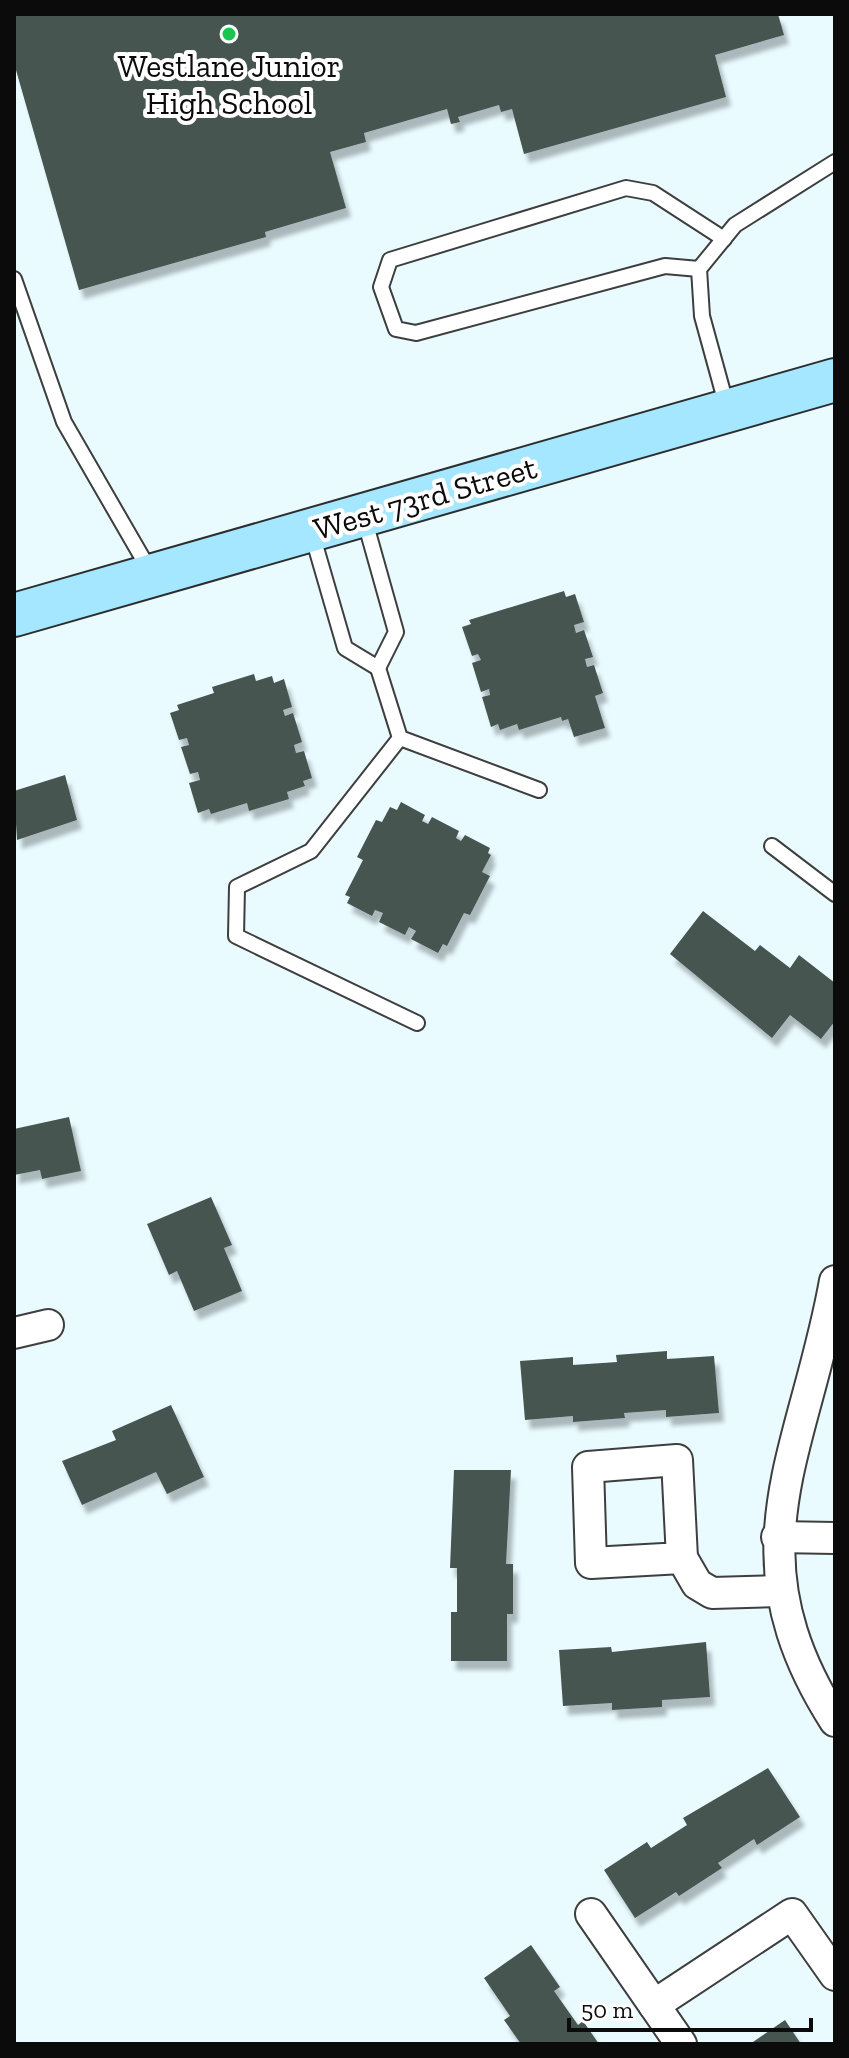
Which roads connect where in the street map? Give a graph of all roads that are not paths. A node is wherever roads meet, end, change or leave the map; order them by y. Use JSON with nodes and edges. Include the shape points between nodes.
{"nodes":[{"id":1,"x":835,"y":162,"type":"edge"},
{"id":2,"x":724,"y":239,"type":"junction"},
{"id":3,"x":699,"y":269,"type":"junction"},
{"id":4,"x":14,"y":279,"type":"edge"},
{"id":5,"x":835,"y":380,"type":"edge"},
{"id":6,"x":728,"y":411,"type":"junction"},
{"id":7,"x":364,"y":515,"type":"junction"},
{"id":8,"x":311,"y":530,"type":"junction"},
{"id":9,"x":152,"y":575,"type":"junction"},
{"id":10,"x":14,"y":615,"type":"edge"},
{"id":11,"x":378,"y":668,"type":"junction"},
{"id":12,"x":400,"y":738,"type":"junction"},
{"id":13,"x":539,"y":790,"type":"dead end"},
{"id":14,"x":772,"y":846,"type":"dead end"},
{"id":15,"x":835,"y":894,"type":"edge"},
{"id":16,"x":417,"y":1023,"type":"dead end"},
{"id":17,"x":835,"y":1281,"type":"edge"},
{"id":18,"x":832,"y":1316,"type":"edge"},
{"id":19,"x":48,"y":1325,"type":"dead end"},
{"id":20,"x":14,"y":1333,"type":"edge"},
{"id":21,"x":777,"y":1537,"type":"junction"},
{"id":22,"x":835,"y":1538,"type":"edge"},
{"id":23,"x":682,"y":1558,"type":"dead end"},
{"id":24,"x":781,"y":1591,"type":"junction"},
{"id":25,"x":835,"y":1721,"type":"edge"},
{"id":26,"x":591,"y":1914,"type":"dead end"},
{"id":27,"x":835,"y":1975,"type":"edge"},
{"id":28,"x":654,"y":2005,"type":"junction"},
{"id":29,"x":681,"y":2044,"type":"edge"}],
"edges":[{"from":1,"to":2,"type":"lane","via":[[735,225]]},
{"from":2,"to":3,"type":"lane"},
{"from":2,"to":3,"type":"lane","via":[[653,193],[626,188],[390,260],[381,287],[396,329],[416,333],[665,266]]},
{"from":3,"to":6,"type":"lane","via":[[702,316]]},
{"from":4,"to":9,"type":"lane","via":[[64,422]]},
{"from":5,"to":6,"type":"main road","name":"West 73rd Street"},
{"from":6,"to":7,"type":"main road","name":"West 73rd Street"},
{"from":7,"to":8,"type":"main road","name":"West 73rd Street"},
{"from":7,"to":11,"type":"lane","via":[[396,632]]},
{"from":8,"to":9,"type":"main road","name":"West 73rd Street"},
{"from":8,"to":11,"type":"lane","via":[[345,648]]},
{"from":9,"to":10,"type":"main road","name":"West 73rd Street"},
{"from":11,"to":12,"type":"lane"},
{"from":12,"to":13,"type":"lane"},
{"from":12,"to":16,"type":"lane","via":[[311,851],[237,887],[236,936]]},
{"from":14,"to":15,"type":"lane"},
{"from":17,"to":18,"type":"street"},
{"from":18,"to":21,"type":"street","via":[[787,1470]]},
{"from":19,"to":20,"type":"street"},
{"from":21,"to":22,"type":"street"},
{"from":21,"to":24,"type":"street"},
{"from":23,"to":24,"type":"street","via":[[697,1584],[712,1593]]},
{"from":24,"to":25,"type":"street","via":[[801,1662]]},
{"from":26,"to":28,"type":"street"},
{"from":27,"to":28,"type":"street","via":[[792,1914]]},
{"from":28,"to":29,"type":"street"}]}
